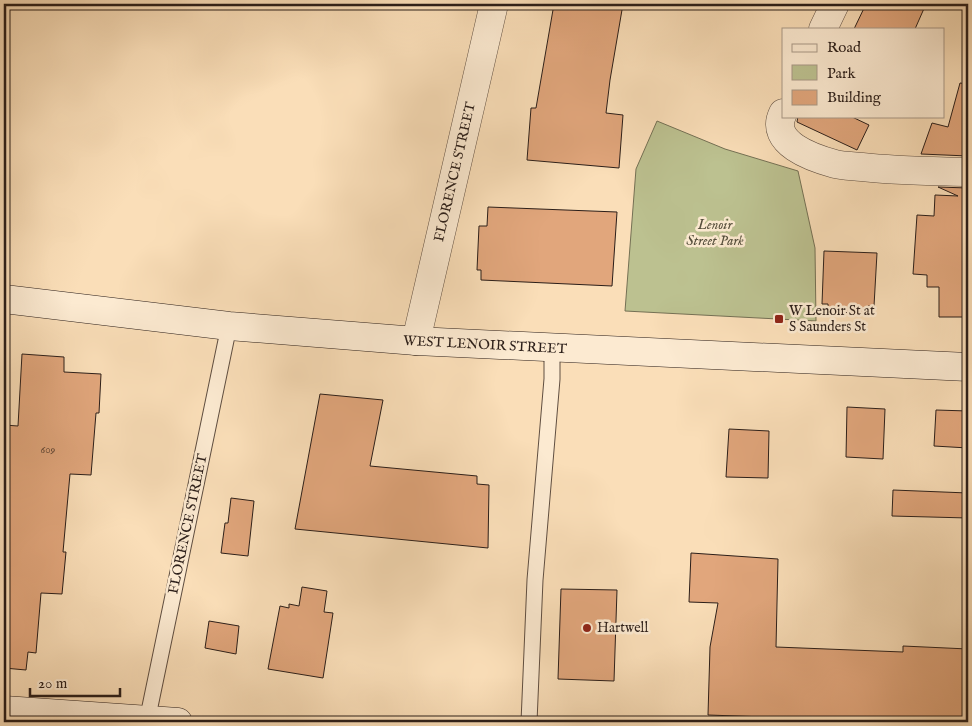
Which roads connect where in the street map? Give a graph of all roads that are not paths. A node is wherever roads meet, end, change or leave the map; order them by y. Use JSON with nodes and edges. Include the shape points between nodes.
{"nodes":[{"id":1,"x":494,"y":4,"type":"edge"},
{"id":2,"x":835,"y":4,"type":"edge"},
{"id":3,"x":823,"y":28,"type":"edge"},
{"id":4,"x":782,"y":115,"type":"edge"},
{"id":5,"x":968,"y":172,"type":"edge"},
{"id":6,"x":4,"y":299,"type":"edge"},
{"id":7,"x":228,"y":326,"type":"junction"},
{"id":8,"x":416,"y":341,"type":"junction"},
{"id":9,"x":552,"y":348,"type":"junction"},
{"id":10,"x":968,"y":367,"type":"edge"},
{"id":11,"x":4,"y":710,"type":"edge"},
{"id":12,"x":147,"y":722,"type":"edge"},
{"id":13,"x":178,"y":722,"type":"edge"},
{"id":14,"x":529,"y":722,"type":"edge"}],
"edges":[{"from":1,"to":8,"type":"street","name":"FLORENCE STREET"},
{"from":2,"to":3,"type":"street"},
{"from":4,"to":5,"type":"street","via":[[782,133],[788,143],[797,150],[835,164],[885,170]]},
{"from":6,"to":7,"type":"street","name":"WEST LENOIR STREET"},
{"from":7,"to":8,"type":"street","name":"WEST LENOIR STREET"},
{"from":7,"to":12,"type":"lane","name":"FLORENCE STREET"},
{"from":8,"to":9,"type":"street","name":"WEST LENOIR STREET"},
{"from":9,"to":10,"type":"street","name":"WEST LENOIR STREET"},
{"from":9,"to":14,"type":"lane","via":[[535,580]]},
{"from":11,"to":12,"type":"street"},
{"from":12,"to":13,"type":"street"}]}
